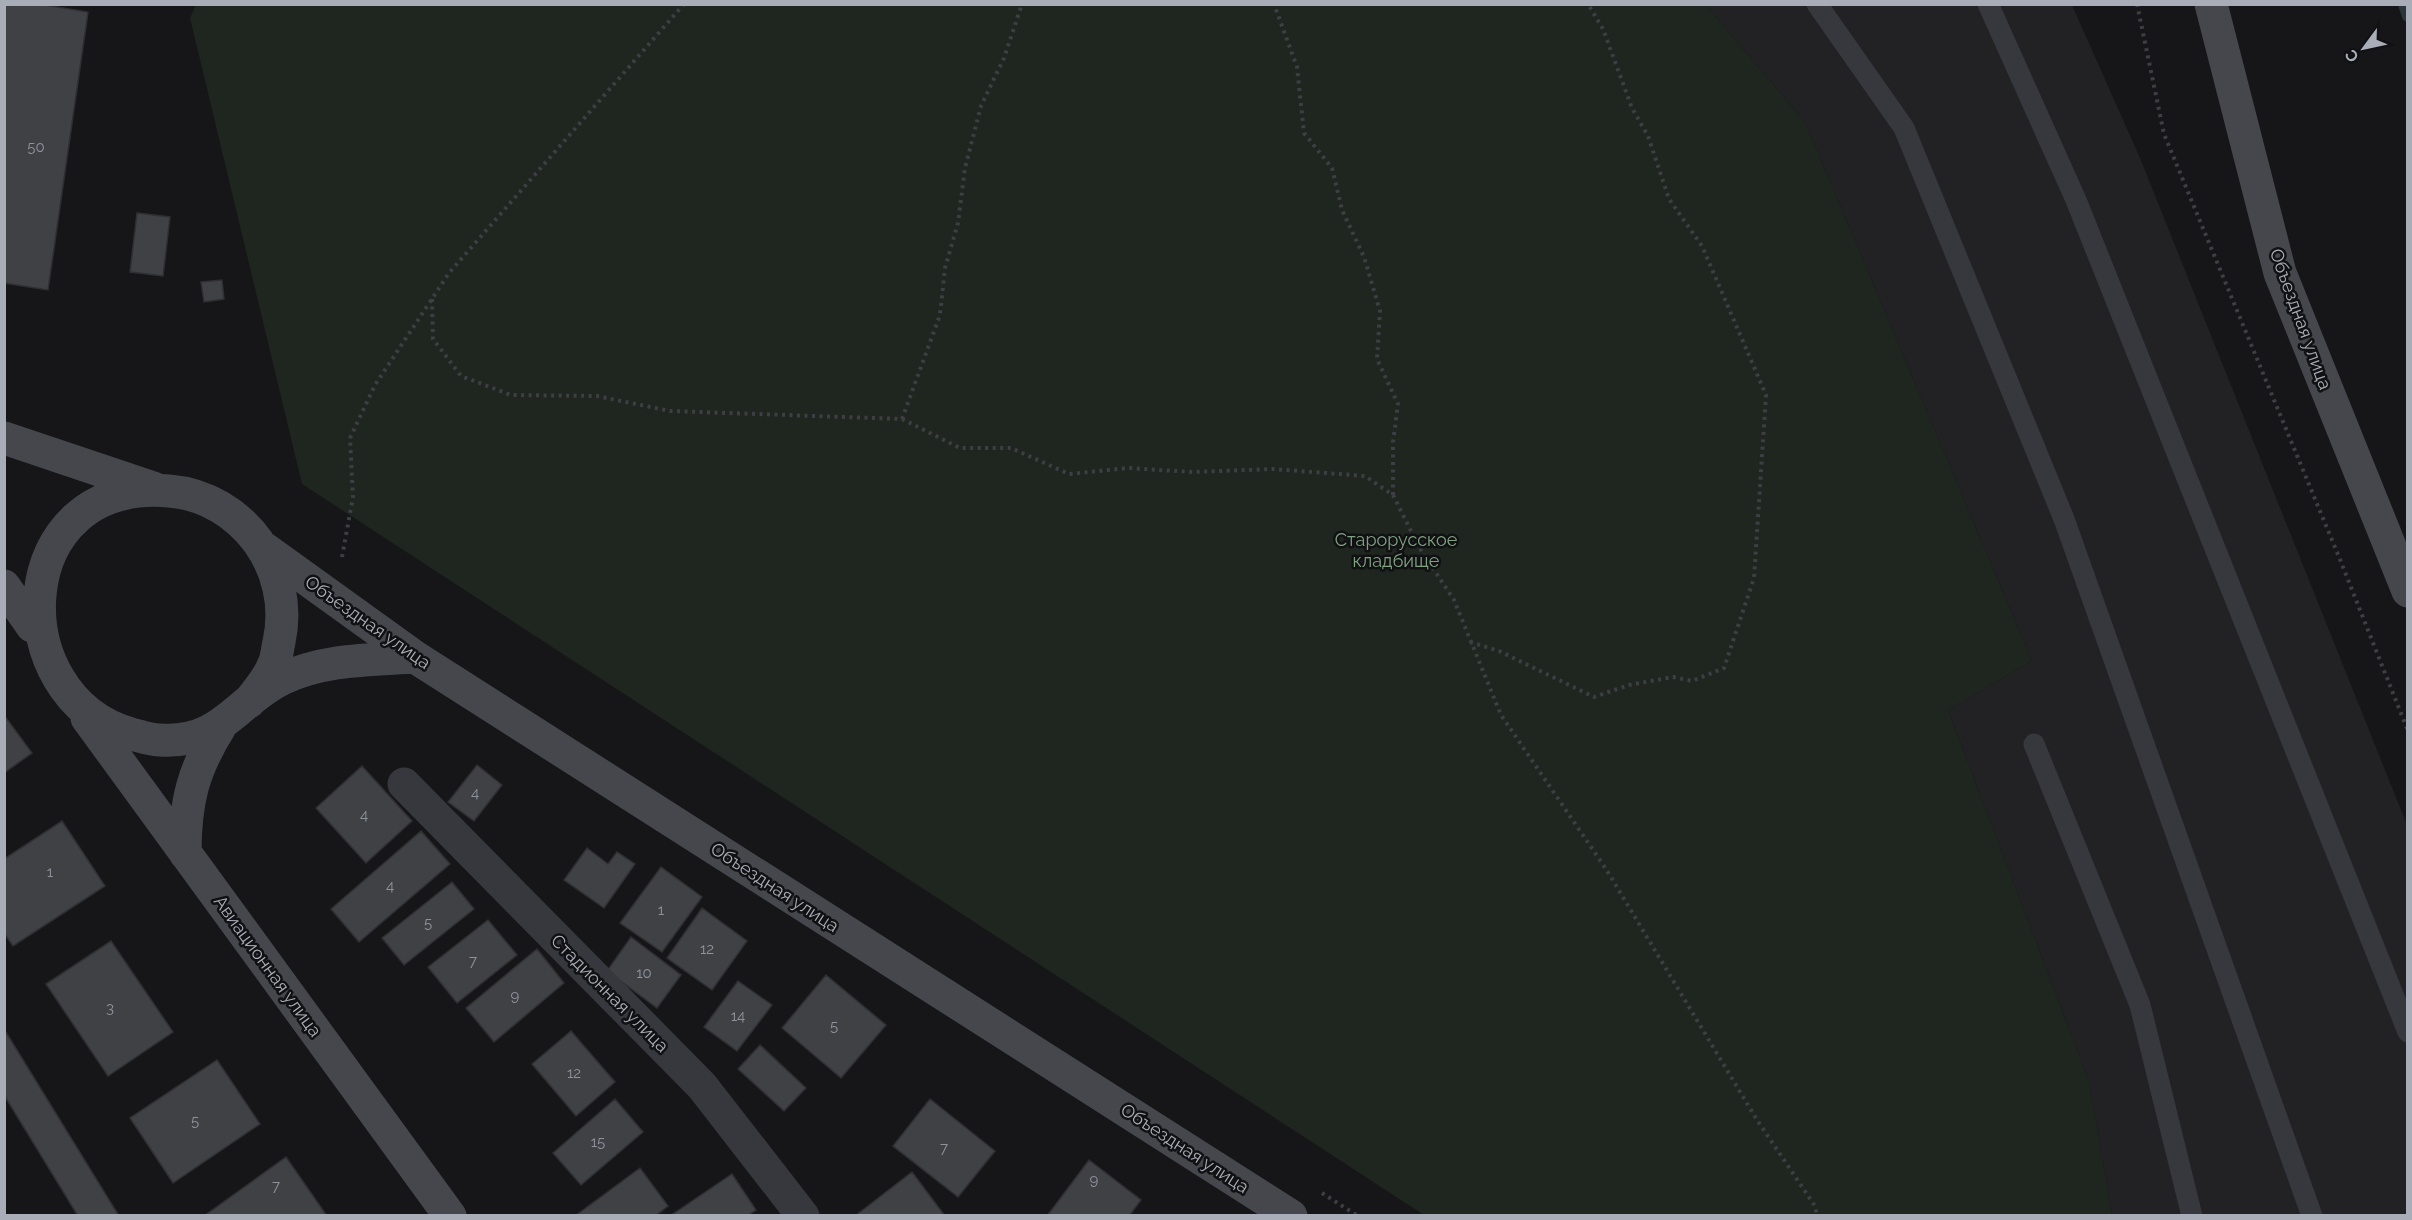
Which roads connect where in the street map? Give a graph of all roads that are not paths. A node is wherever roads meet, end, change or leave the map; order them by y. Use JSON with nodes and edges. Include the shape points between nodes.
{"nodes":[{"id":1,"x":1988,"y":4,"type":"edge"},
{"id":2,"x":2211,"y":4,"type":"edge"},
{"id":3,"x":1825,"y":7,"type":"edge"},
{"id":4,"x":4,"y":438,"type":"edge"},
{"id":5,"x":157,"y":490,"type":"junction"},
{"id":6,"x":265,"y":549,"type":"junction"},
{"id":7,"x":4,"y":586,"type":"edge"},
{"id":8,"x":2408,"y":591,"type":"edge"},
{"id":9,"x":32,"y":626,"type":"junction"},
{"id":10,"x":415,"y":657,"type":"junction"},
{"id":11,"x":249,"y":702,"type":"junction"},
{"id":12,"x":86,"y":716,"type":"junction"},
{"id":13,"x":220,"y":727,"type":"junction"},
{"id":14,"x":2034,"y":744,"type":"dead end"},
{"id":15,"x":404,"y":784,"type":"dead end"},
{"id":16,"x":185,"y":853,"type":"junction"},
{"id":17,"x":2408,"y":1032,"type":"edge"},
{"id":18,"x":450,"y":1215,"type":"edge"},
{"id":19,"x":803,"y":1215,"type":"edge"},
{"id":20,"x":1291,"y":1215,"type":"edge"},
{"id":21,"x":2192,"y":1215,"type":"edge"},
{"id":22,"x":2312,"y":1215,"type":"edge"}],
"edges":[{"from":1,"to":17,"type":"lane","via":[[2076,200]]},
{"from":2,"to":8,"type":"main road","name":"Объездная улица","via":[[2280,273]]},
{"from":3,"to":22,"type":"lane","via":[[1904,128],[2059,508]]},
{"from":4,"to":5,"type":"main road"},
{"from":5,"to":6,"type":"main road","via":[[209,499],[235,517]]},
{"from":5,"to":9,"type":"main road","via":[[126,492],[96,504],[67,523],[46,550],[34,581]]},
{"from":6,"to":10,"type":"main road","name":"Объездная улица"},
{"from":6,"to":11,"type":"main road","via":[[283,604],[281,633],[274,666]]},
{"from":7,"to":9,"type":"main road"},
{"from":9,"to":12,"type":"main road","via":[[58,688]]},
{"from":10,"to":11,"type":"main road","via":[[312,667],[279,681]]},
{"from":10,"to":20,"type":"main road","name":"Объездная улица"},
{"from":11,"to":13,"type":"main road"},
{"from":12,"to":13,"type":"main road","via":[[117,730],[158,740],[191,739]]},
{"from":12,"to":16,"type":"main road","name":"Авиационная улица"},
{"from":13,"to":16,"type":"main road","via":[[205,751],[188,795]]},
{"from":14,"to":21,"type":"lane","via":[[2140,1005]]},
{"from":15,"to":19,"type":"street","name":"Стадионная улица","via":[[702,1086]]},
{"from":16,"to":18,"type":"main road","name":"Авиационная улица"}]}
